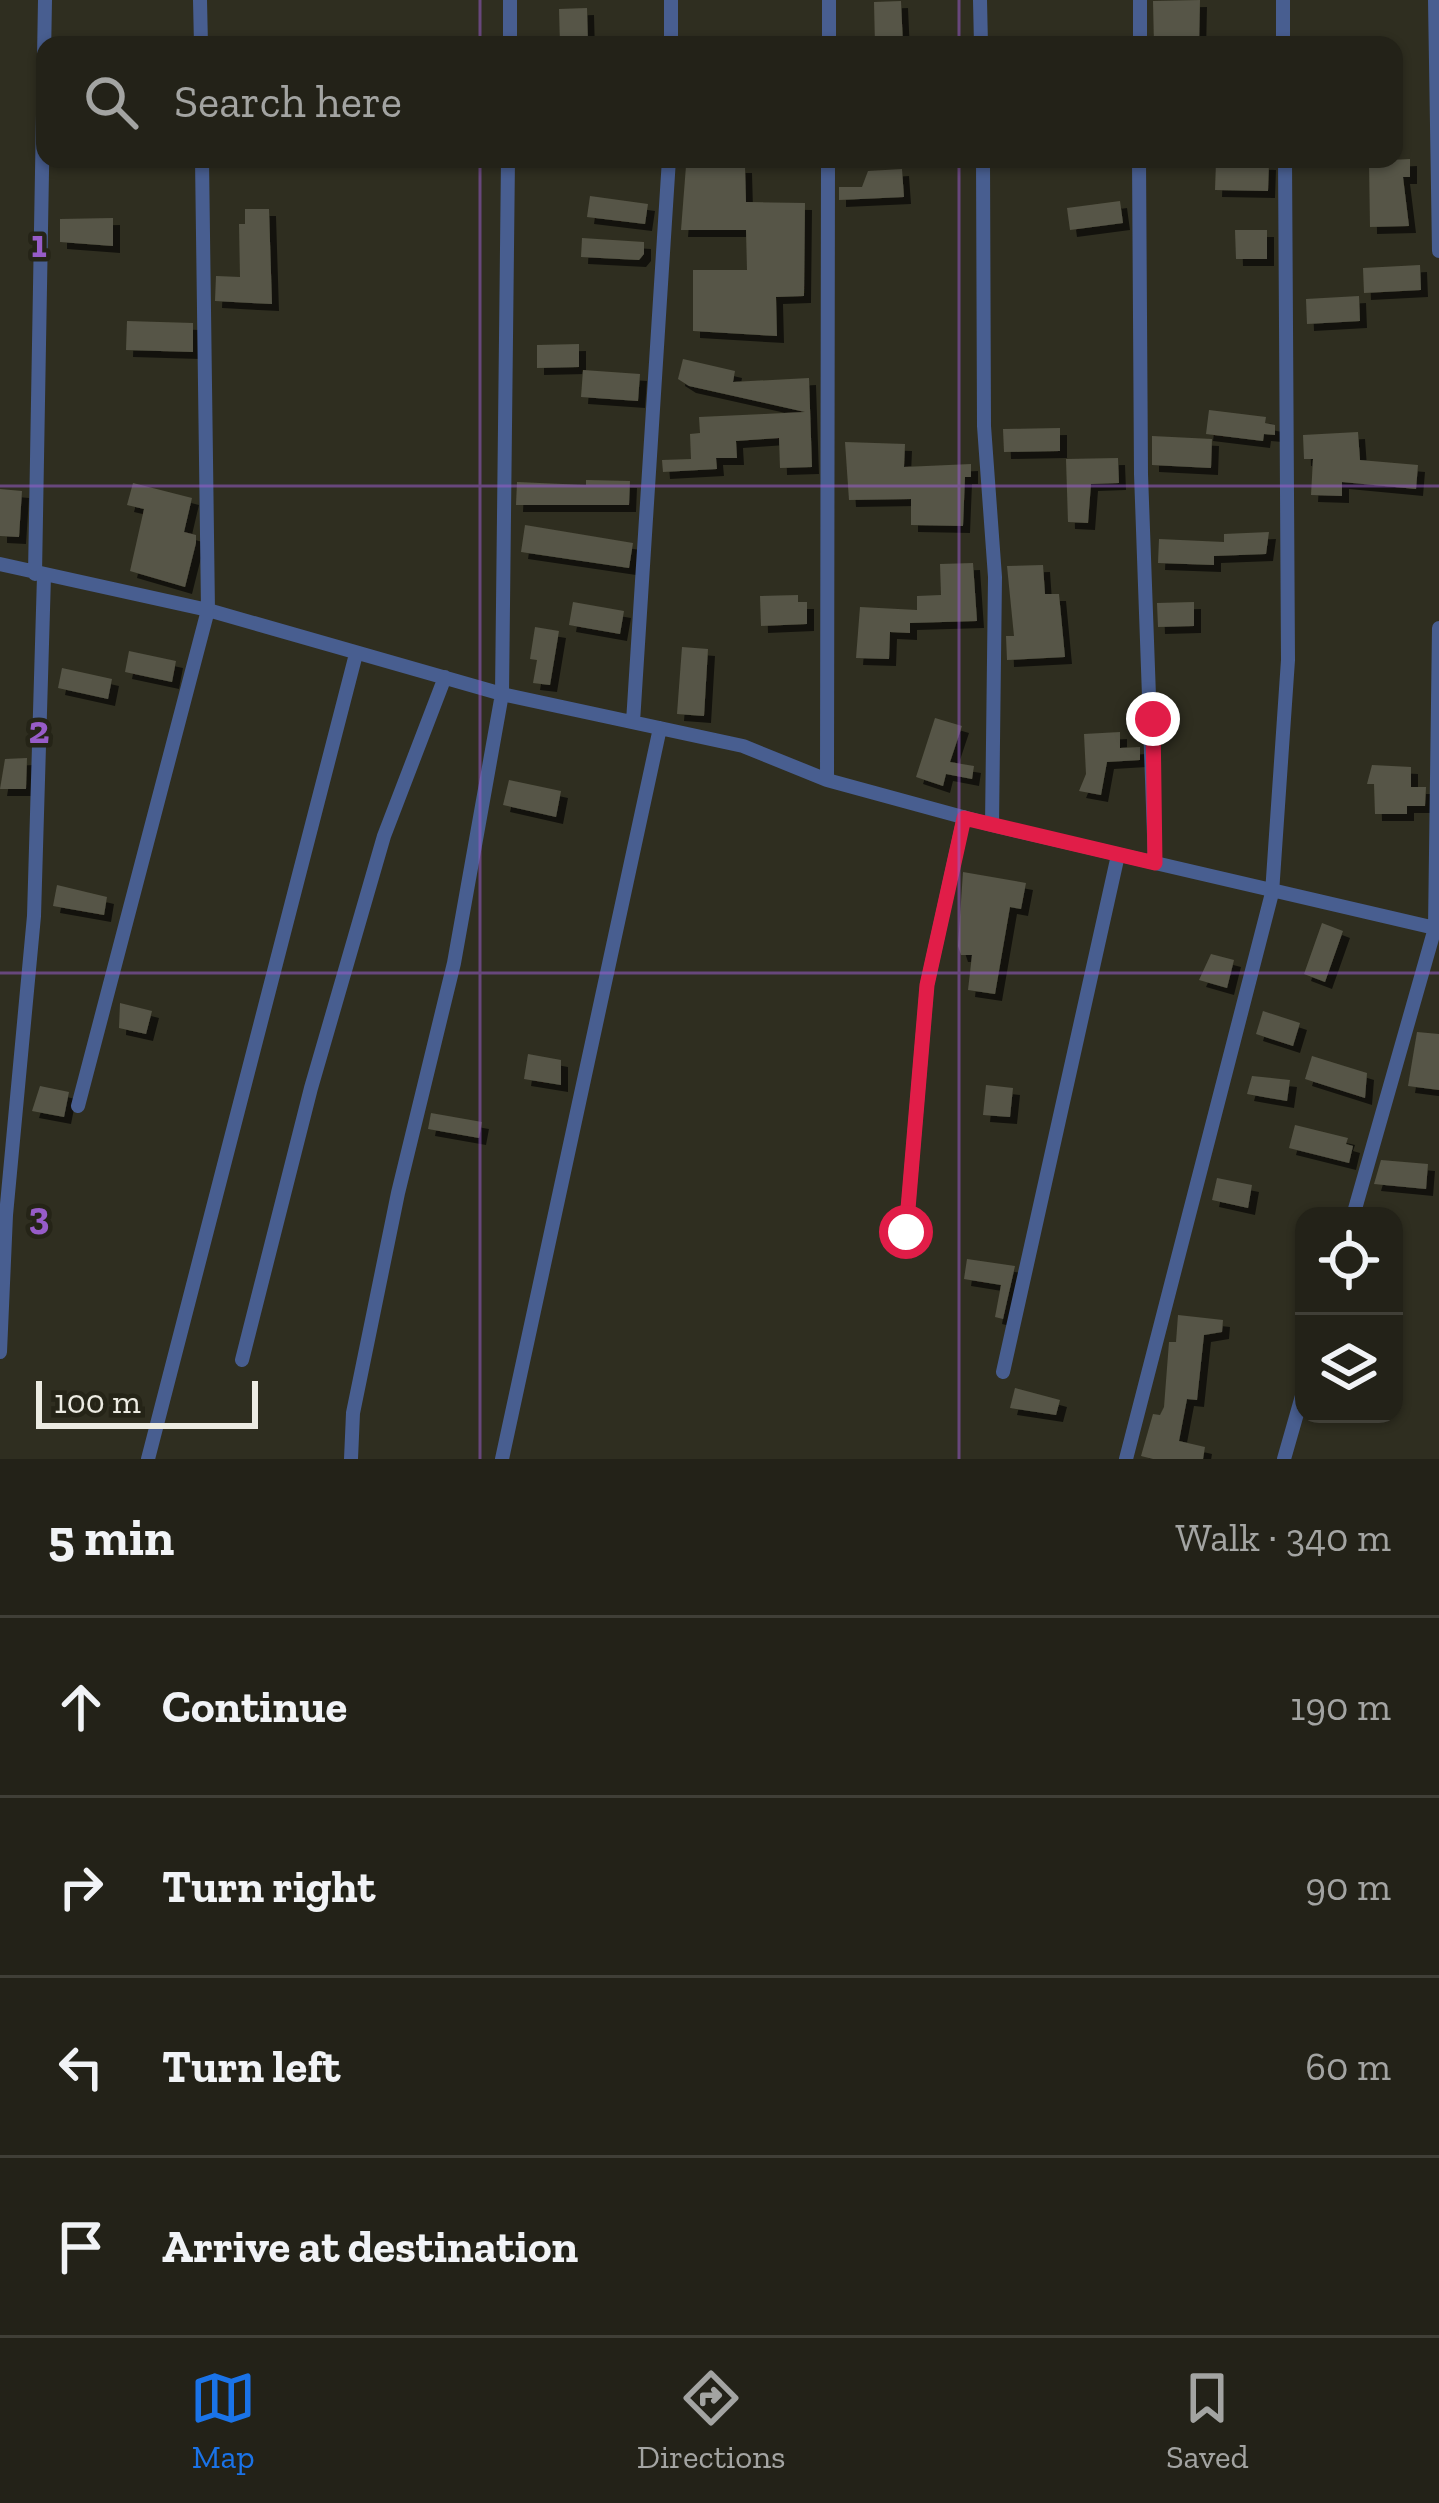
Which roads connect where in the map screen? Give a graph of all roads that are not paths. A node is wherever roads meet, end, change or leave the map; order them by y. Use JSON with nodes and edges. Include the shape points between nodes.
{"nodes":[{"id":1,"x":45,"y":0,"type":"edge"},
{"id":2,"x":200,"y":0,"type":"edge"},
{"id":3,"x":510,"y":0,"type":"edge"},
{"id":4,"x":671,"y":0,"type":"edge"},
{"id":5,"x":829,"y":0,"type":"edge"},
{"id":6,"x":980,"y":0,"type":"edge"},
{"id":7,"x":1140,"y":0,"type":"edge"},
{"id":8,"x":1283,"y":0,"type":"edge"},
{"id":9,"x":1435,"y":0,"type":"edge"},
{"id":10,"x":45,"y":36,"type":"edge"},
{"id":11,"x":201,"y":36,"type":"edge"},
{"id":12,"x":510,"y":36,"type":"edge"},
{"id":13,"x":671,"y":36,"type":"edge"},
{"id":14,"x":829,"y":36,"type":"edge"},
{"id":15,"x":981,"y":36,"type":"edge"},
{"id":16,"x":1140,"y":36,"type":"edge"},
{"id":17,"x":1283,"y":36,"type":"edge"},
{"id":18,"x":43,"y":168,"type":"edge"},
{"id":19,"x":202,"y":168,"type":"edge"},
{"id":20,"x":508,"y":168,"type":"edge"},
{"id":21,"x":668,"y":168,"type":"edge"},
{"id":22,"x":828,"y":168,"type":"edge"},
{"id":23,"x":983,"y":168,"type":"edge"},
{"id":24,"x":1139,"y":168,"type":"edge"},
{"id":25,"x":1285,"y":168,"type":"edge"},
{"id":26,"x":1439,"y":251,"type":"edge"},
{"id":27,"x":0,"y":564,"type":"edge"},
{"id":28,"x":39,"y":575,"type":"junction"},
{"id":29,"x":208,"y":610,"type":"junction"},
{"id":30,"x":1439,"y":628,"type":"edge"},
{"id":31,"x":356,"y":653,"type":"junction"},
{"id":32,"x":445,"y":677,"type":"junction"},
{"id":33,"x":502,"y":694,"type":"junction"},
{"id":34,"x":633,"y":722,"type":"junction"},
{"id":35,"x":660,"y":728,"type":"junction"},
{"id":36,"x":827,"y":780,"type":"junction"},
{"id":37,"x":964,"y":818,"type":"junction"},
{"id":38,"x":992,"y":825,"type":"junction"},
{"id":39,"x":1118,"y":855,"type":"junction"},
{"id":40,"x":1155,"y":863,"type":"junction"},
{"id":41,"x":1272,"y":893,"type":"junction"},
{"id":42,"x":1437,"y":929,"type":"edge"},
{"id":43,"x":78,"y":1106,"type":"dead end"},
{"id":44,"x":1356,"y":1207,"type":"edge"},
{"id":45,"x":906,"y":1232,"type":"dead end"},
{"id":46,"x":0,"y":1352,"type":"edge"},
{"id":47,"x":242,"y":1360,"type":"dead end"},
{"id":48,"x":1003,"y":1372,"type":"dead end"},
{"id":49,"x":1295,"y":1421,"type":"edge"},
{"id":50,"x":148,"y":1459,"type":"edge"},
{"id":51,"x":351,"y":1459,"type":"edge"},
{"id":52,"x":502,"y":1459,"type":"edge"},
{"id":53,"x":1126,"y":1459,"type":"edge"},
{"id":54,"x":1284,"y":1459,"type":"edge"}],
"edges":[{"from":1,"to":10,"type":"street"},
{"from":2,"to":11,"type":"street"},
{"from":3,"to":12,"type":"street"},
{"from":4,"to":13,"type":"street"},
{"from":5,"to":14,"type":"street"},
{"from":6,"to":15,"type":"street"},
{"from":7,"to":16,"type":"street"},
{"from":8,"to":17,"type":"street"},
{"from":9,"to":26,"type":"street"},
{"from":18,"to":28,"type":"street"},
{"from":19,"to":29,"type":"street"},
{"from":20,"to":33,"type":"street"},
{"from":21,"to":34,"type":"street"},
{"from":22,"to":36,"type":"street"},
{"from":23,"to":38,"type":"street"},
{"from":24,"to":40,"type":"street"},
{"from":25,"to":41,"type":"street","via":[[1288,661]]},
{"from":27,"to":28,"type":"street"},
{"from":28,"to":29,"type":"street"},
{"from":28,"to":46,"type":"street","via":[[34,916]]},
{"from":29,"to":31,"type":"street"},
{"from":29,"to":43,"type":"street"},
{"from":30,"to":42,"type":"street"},
{"from":31,"to":32,"type":"street"},
{"from":31,"to":50,"type":"street"},
{"from":32,"to":33,"type":"street"},
{"from":32,"to":47,"type":"street","via":[[364,900]]},
{"from":33,"to":34,"type":"street"},
{"from":33,"to":51,"type":"street","via":[[454,963],[362,1367]]},
{"from":34,"to":35,"type":"street"},
{"from":35,"to":36,"type":"street","via":[[743,746]]},
{"from":35,"to":52,"type":"street"},
{"from":36,"to":37,"type":"street"},
{"from":37,"to":38,"type":"street"},
{"from":37,"to":45,"type":"street","via":[[927,985]]},
{"from":38,"to":39,"type":"street"},
{"from":39,"to":40,"type":"street"},
{"from":39,"to":48,"type":"street"},
{"from":40,"to":41,"type":"street"},
{"from":41,"to":42,"type":"street"},
{"from":41,"to":53,"type":"street"},
{"from":42,"to":44,"type":"street"},
{"from":49,"to":54,"type":"street"}]}
